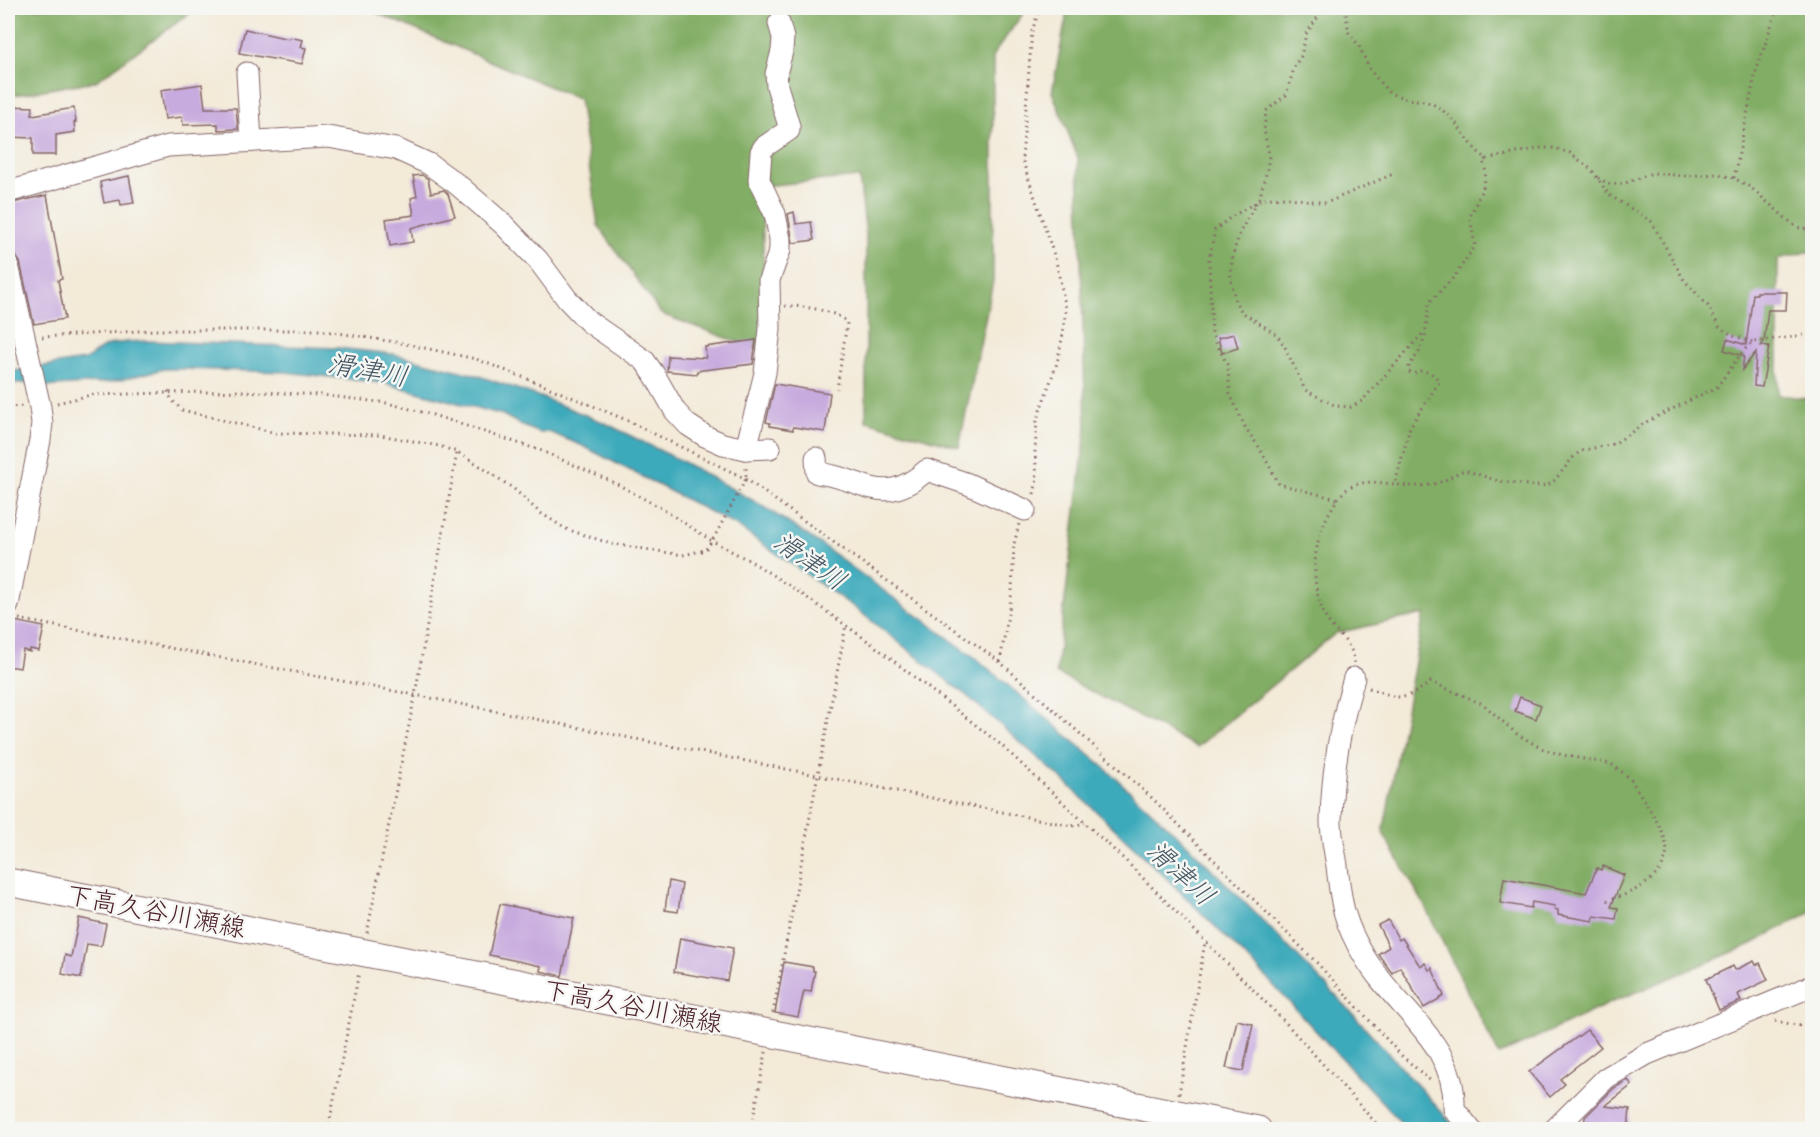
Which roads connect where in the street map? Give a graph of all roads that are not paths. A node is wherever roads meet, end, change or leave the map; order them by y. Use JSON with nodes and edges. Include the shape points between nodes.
{"nodes":[{"id":1,"x":778,"y":23,"type":"dead end"},
{"id":2,"x":247,"y":73,"type":"dead end"},
{"id":3,"x":251,"y":141,"type":"junction"},
{"id":4,"x":8,"y":192,"type":"edge"},
{"id":5,"x":8,"y":265,"type":"edge"},
{"id":6,"x":770,"y":448,"type":"dead end"},
{"id":7,"x":746,"y":449,"type":"junction"},
{"id":8,"x":816,"y":458,"type":"dead end"},
{"id":9,"x":1025,"y":510,"type":"road end"},
{"id":10,"x":13,"y":612,"type":"edge"},
{"id":11,"x":1354,"y":678,"type":"road end"},
{"id":12,"x":8,"y":882,"type":"edge"},
{"id":13,"x":1812,"y":986,"type":"edge"},
{"id":14,"x":1258,"y":1130,"type":"edge"},
{"id":15,"x":1471,"y":1130,"type":"edge"},
{"id":16,"x":1554,"y":1130,"type":"edge"}],
"edges":[{"from":1,"to":7,"type":"street","via":[[783,38],[777,86],[789,129],[761,152],[759,180],[775,214],[780,249],[769,280],[770,329],[765,373]]},
{"from":2,"to":3,"type":"street"},
{"from":3,"to":4,"type":"street","via":[[168,146]]},
{"from":3,"to":7,"type":"street","via":[[328,137],[396,149],[429,164],[503,224],[589,322],[644,360],[687,425],[723,444]]},
{"from":5,"to":10,"type":"street","via":[[42,423]]},
{"from":6,"to":7,"type":"street"},
{"from":8,"to":9,"type":"street","via":[[817,473],[878,490],[902,488],[927,470]]},
{"from":11,"to":15,"type":"street","via":[[1337,744],[1331,823],[1342,909],[1365,959],[1440,1052],[1455,1095],[1454,1109]]},
{"from":12,"to":14,"type":"main road","name":"下高久谷川瀬線"},
{"from":13,"to":16,"type":"street","via":[[1647,1054],[1606,1078]]}]}
